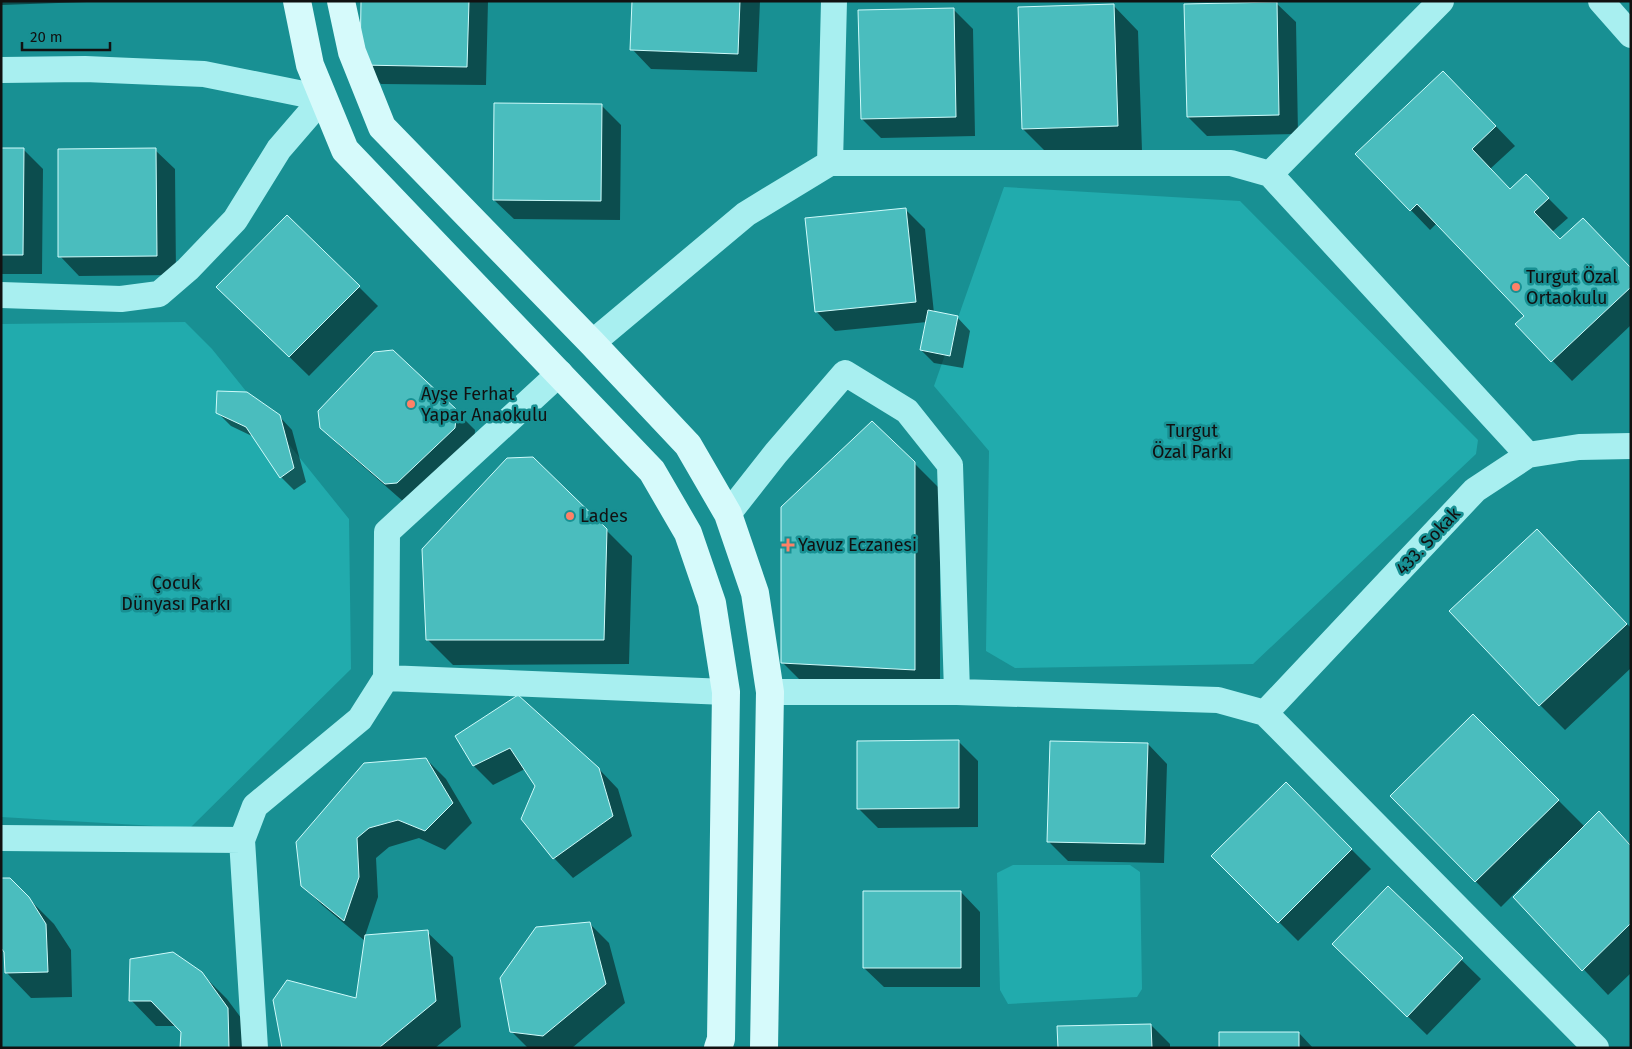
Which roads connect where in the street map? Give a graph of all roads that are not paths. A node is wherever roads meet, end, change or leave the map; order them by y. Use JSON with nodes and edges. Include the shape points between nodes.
{"nodes":[{"id":1,"x":297,"y":1,"type":"edge"},
{"id":2,"x":341,"y":1,"type":"edge"},
{"id":3,"x":834,"y":1,"type":"edge"},
{"id":4,"x":1441,"y":1,"type":"edge"},
{"id":5,"x":1601,"y":1,"type":"edge"},
{"id":6,"x":1631,"y":35,"type":"edge"},
{"id":7,"x":1,"y":70,"type":"edge"},
{"id":8,"x":323,"y":98,"type":"junction"},
{"id":9,"x":830,"y":163,"type":"junction"},
{"id":10,"x":1270,"y":174,"type":"junction"},
{"id":11,"x":1,"y":295,"type":"edge"},
{"id":12,"x":592,"y":343,"type":"junction"},
{"id":13,"x":560,"y":373,"type":"junction"},
{"id":14,"x":1631,"y":446,"type":"edge"},
{"id":15,"x":1528,"y":455,"type":"junction"},
{"id":16,"x":728,"y":514,"type":"junction"},
{"id":17,"x":386,"y":678,"type":"junction"},
{"id":18,"x":726,"y":692,"type":"junction"},
{"id":19,"x":770,"y":692,"type":"junction"},
{"id":20,"x":957,"y":692,"type":"junction"},
{"id":21,"x":1265,"y":713,"type":"junction"},
{"id":22,"x":1,"y":838,"type":"edge"},
{"id":23,"x":242,"y":840,"type":"junction"},
{"id":24,"x":255,"y":1048,"type":"edge"},
{"id":25,"x":718,"y":1048,"type":"edge"},
{"id":26,"x":764,"y":1048,"type":"edge"},
{"id":27,"x":1596,"y":1048,"type":"edge"}],
"edges":[{"from":1,"to":8,"type":"street","via":[[310,65]]},
{"from":2,"to":12,"type":"street","via":[[352,52],[382,127]]},
{"from":3,"to":9,"type":"street"},
{"from":4,"to":10,"type":"street"},
{"from":5,"to":6,"type":"street"},
{"from":7,"to":8,"type":"street","via":[[85,69],[204,74]]},
{"from":8,"to":11,"type":"street","via":[[279,149],[235,220],[159,294],[121,299]]},
{"from":8,"to":13,"type":"street","via":[[345,150]]},
{"from":9,"to":10,"type":"street","via":[[1231,163]]},
{"from":9,"to":12,"type":"street","via":[[746,214]]},
{"from":10,"to":15,"type":"street"},
{"from":12,"to":16,"type":"street","via":[[688,444]]},
{"from":13,"to":17,"type":"street","via":[[387,532]]},
{"from":13,"to":18,"type":"street","via":[[652,471],[688,533],[712,603]]},
{"from":14,"to":15,"type":"street","name":"433. Sokak","via":[[1578,447]]},
{"from":15,"to":21,"type":"street","name":"433. Sokak","via":[[1475,490]]},
{"from":16,"to":19,"type":"street","via":[[755,593]]},
{"from":16,"to":20,"type":"street","via":[[846,373],[907,411],[950,465]]},
{"from":17,"to":18,"type":"street"},
{"from":17,"to":23,"type":"street","via":[[360,719],[255,806]]},
{"from":18,"to":25,"type":"street","via":[[721,1039]]},
{"from":19,"to":20,"type":"street"},
{"from":19,"to":26,"type":"street"},
{"from":20,"to":21,"type":"street","via":[[1218,700]]},
{"from":21,"to":27,"type":"street"},
{"from":22,"to":23,"type":"street"},
{"from":23,"to":24,"type":"street"}]}
